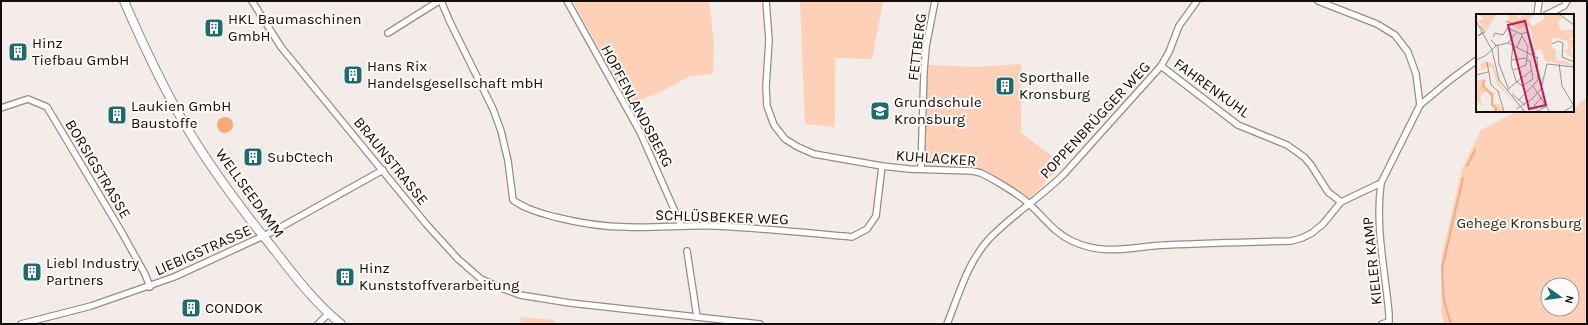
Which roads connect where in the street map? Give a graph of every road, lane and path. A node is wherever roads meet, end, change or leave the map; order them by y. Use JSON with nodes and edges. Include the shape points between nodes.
{"nodes":[{"id":1,"x":124,"y":1,"type":"edge"},
{"id":2,"x":252,"y":1,"type":"edge"},
{"id":3,"x":440,"y":1,"type":"edge"},
{"id":4,"x":567,"y":1,"type":"edge"},
{"id":5,"x":766,"y":1,"type":"edge"},
{"id":6,"x":935,"y":1,"type":"edge"},
{"id":7,"x":1197,"y":1,"type":"edge"},
{"id":8,"x":1318,"y":1,"type":"edge"},
{"id":9,"x":1539,"y":1,"type":"edge"},
{"id":10,"x":1567,"y":1,"type":"edge"},
{"id":11,"x":1537,"y":14,"type":"edge"},
{"id":12,"x":1548,"y":14,"type":"edge"},
{"id":13,"x":388,"y":33,"type":"dead end"},
{"id":14,"x":1476,"y":61,"type":"edge"},
{"id":15,"x":1162,"y":66,"type":"junction"},
{"id":16,"x":1420,"y":105,"type":"junction"},
{"id":17,"x":1,"y":108,"type":"edge"},
{"id":18,"x":882,"y":166,"type":"junction"},
{"id":19,"x":921,"y":169,"type":"junction"},
{"id":20,"x":383,"y":170,"type":"junction"},
{"id":21,"x":1381,"y":183,"type":"junction"},
{"id":22,"x":1341,"y":202,"type":"junction"},
{"id":23,"x":1029,"y":203,"type":"junction"},
{"id":24,"x":681,"y":225,"type":"junction"},
{"id":25,"x":264,"y":237,"type":"junction"},
{"id":26,"x":687,"y":251,"type":"dead end"},
{"id":27,"x":150,"y":287,"type":"junction"},
{"id":28,"x":328,"y":314,"type":"junction"},
{"id":29,"x":697,"y":318,"type":"junction"},
{"id":30,"x":21,"y":324,"type":"edge"},
{"id":31,"x":318,"y":324,"type":"edge"},
{"id":32,"x":341,"y":324,"type":"edge"},
{"id":33,"x":760,"y":324,"type":"edge"},
{"id":34,"x":947,"y":324,"type":"edge"},
{"id":35,"x":1382,"y":324,"type":"edge"}],
"edges":[{"from":1,"to":25,"type":"main road","name":"WELLSEEDAMM","via":[[182,120],[215,172]]},
{"from":2,"to":20,"type":"street","name":"BRAUNSTRASSE","via":[[282,47]]},
{"from":3,"to":13,"type":"street"},
{"from":3,"to":24,"type":"street","name":"SCHLÜSBEKER WEG","via":[[493,108],[508,161],[513,200],[546,214],[598,226]]},
{"from":4,"to":24,"type":"street","name":"HOPFENLANDSBERG","via":[[640,132]]},
{"from":5,"to":18,"type":"street","name":"KUHLACKER","via":[[769,40],[767,106],[774,125],[785,139],[814,154]]},
{"from":6,"to":19,"type":"street","name":"FETTBERG","via":[[926,47]]},
{"from":7,"to":15,"type":"street","name":"POPPENBRÜGGER WEG","via":[[1179,26]]},
{"from":8,"to":16,"type":"street","via":[[1377,24],[1395,34],[1408,52],[1416,74]]},
{"from":9,"to":11,"type":"street"},
{"from":10,"to":12,"type":"street","via":[[1564,6]]},
{"from":14,"to":16,"type":"street","name":"KIELER KAMP"},
{"from":15,"to":22,"type":"street","name":"FAHRENKUHL","via":[[1238,125],[1287,145],[1304,157],[1328,192]]},
{"from":15,"to":23,"type":"street","name":"POPPENBRÜGGER WEG","via":[[1064,174]]},
{"from":16,"to":21,"type":"street","name":"KIELER KAMP"},
{"from":17,"to":27,"type":"street","name":"BORSIGSTRASSE","via":[[28,99],[47,108],[121,231]]},
{"from":18,"to":19,"type":"street","name":"KUHLACKER"},
{"from":18,"to":24,"type":"street","name":"SCHLÜSBEKER WEG","via":[[876,216],[867,229],[852,237],[759,228]]},
{"from":19,"to":23,"type":"street","name":"KUHLACKER","via":[[972,170]]},
{"from":20,"to":25,"type":"street","name":"LIEBIGSTRASSE"},
{"from":20,"to":29,"type":"street","name":"BRAUNSTRASSE","via":[[452,254],[481,279],[500,288],[570,303]]},
{"from":21,"to":22,"type":"street","name":"KUHLACKER"},
{"from":21,"to":35,"type":"street","name":"KIELER KAMP","via":[[1379,233],[1389,314],[1389,322]]},
{"from":22,"to":23,"type":"street","name":"KUHLACKER","via":[[1312,233],[1291,242],[1161,245],[1106,250],[1079,244],[1059,234]]},
{"from":23,"to":34,"type":"street","name":"POPPENBRÜGGER WEG","via":[[988,240],[980,251],[961,286]]},
{"from":25,"to":27,"type":"street","name":"LIEBIGSTRASSE"},
{"from":25,"to":28,"type":"main road","name":"WELLSEEDAMM"},
{"from":26,"to":29,"type":"street"},
{"from":27,"to":30,"type":"street","name":"LIEBIGSTRASSE"},
{"from":28,"to":31,"type":"street"},
{"from":28,"to":32,"type":"main road","name":"WELLSEEDAMM"},
{"from":29,"to":33,"type":"street","name":"BRAUNSTRASSE"}]}
